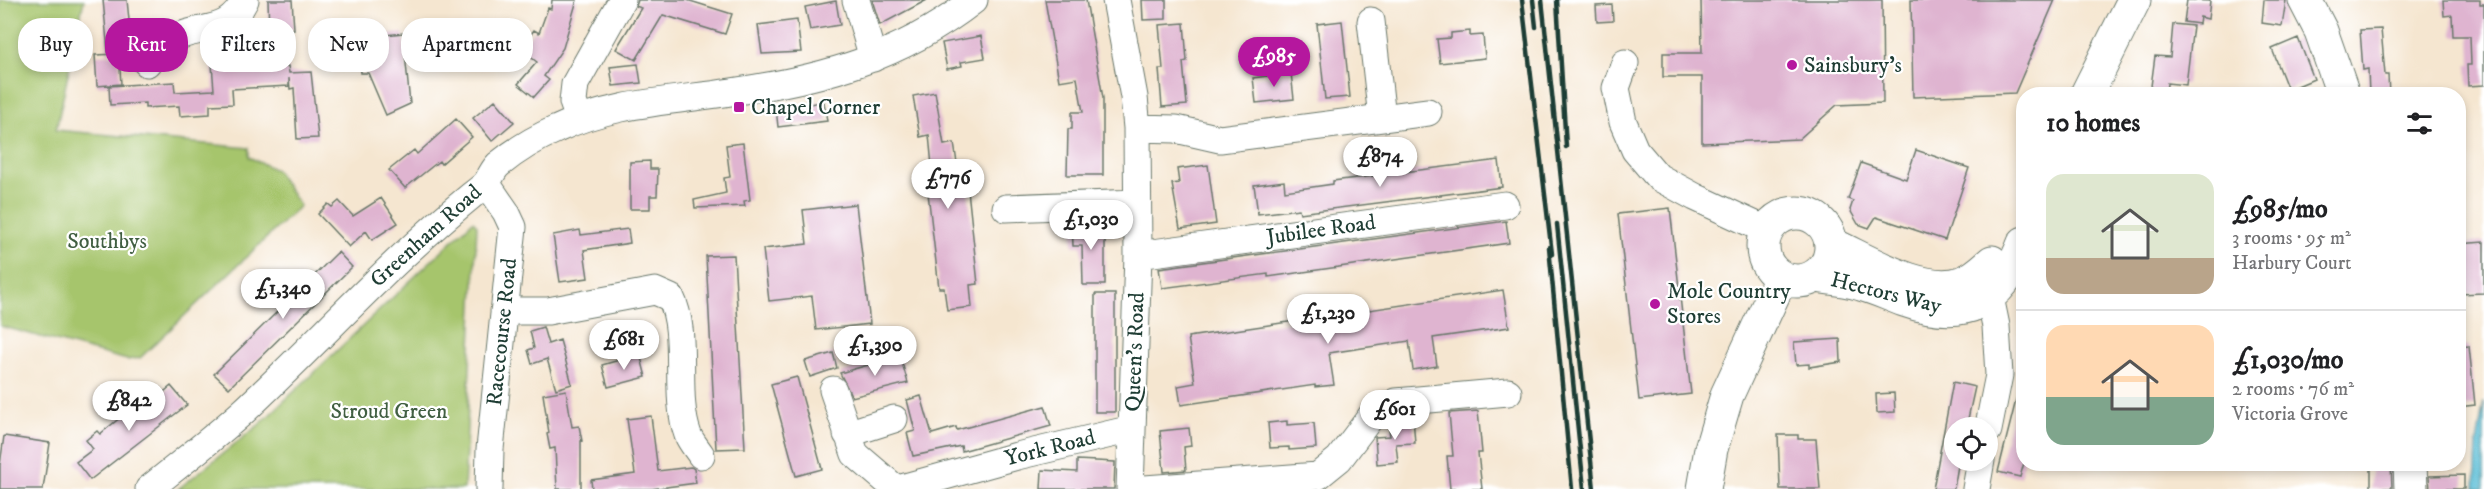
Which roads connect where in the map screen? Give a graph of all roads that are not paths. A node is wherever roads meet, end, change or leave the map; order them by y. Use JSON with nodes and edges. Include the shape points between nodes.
{"nodes":[{"id":1,"x":245,"y":0,"type":"edge"},
{"id":2,"x":622,"y":0,"type":"edge"},
{"id":3,"x":856,"y":0,"type":"edge"},
{"id":4,"x":974,"y":0,"type":"edge"},
{"id":5,"x":1116,"y":0,"type":"edge"},
{"id":6,"x":2305,"y":0,"type":"edge"},
{"id":7,"x":2133,"y":1,"type":"edge"},
{"id":8,"x":1371,"y":21,"type":"dead end"},
{"id":9,"x":188,"y":34,"type":"edge"},
{"id":10,"x":873,"y":58,"type":"junction"},
{"id":11,"x":1625,"y":63,"type":"dead end"},
{"id":12,"x":2090,"y":87,"type":"edge"},
{"id":13,"x":2341,"y":87,"type":"edge"},
{"id":14,"x":1428,"y":112,"type":"dead end"},
{"id":15,"x":1382,"y":118,"type":"junction"},
{"id":16,"x":579,"y":119,"type":"junction"},
{"id":17,"x":1137,"y":128,"type":"junction"},
{"id":18,"x":486,"y":183,"type":"junction"},
{"id":19,"x":1137,"y":203,"type":"junction"},
{"id":20,"x":1505,"y":205,"type":"dead end"},
{"id":21,"x":1006,"y":208,"type":"dead end"},
{"id":22,"x":2016,"y":225,"type":"edge"},
{"id":23,"x":1766,"y":230,"type":"junction"},
{"id":24,"x":1831,"y":244,"type":"junction"},
{"id":25,"x":1138,"y":255,"type":"junction"},
{"id":26,"x":2016,"y":259,"type":"edge"},
{"id":27,"x":1992,"y":262,"type":"junction"},
{"id":28,"x":1815,"y":276,"type":"junction"},
{"id":29,"x":1781,"y":278,"type":"junction"},
{"id":30,"x":1991,"y":306,"type":"junction"},
{"id":31,"x":504,"y":311,"type":"junction"},
{"id":32,"x":833,"y":390,"type":"dead end"},
{"id":33,"x":1508,"y":392,"type":"dead end"},
{"id":34,"x":1991,"y":417,"type":"edge"},
{"id":35,"x":894,"y":419,"type":"dead end"},
{"id":36,"x":1132,"y":429,"type":"junction"},
{"id":37,"x":847,"y":434,"type":"junction"},
{"id":38,"x":701,"y":455,"type":"dead end"},
{"id":39,"x":1979,"y":471,"type":"edge"},
{"id":40,"x":2410,"y":471,"type":"edge"},
{"id":41,"x":149,"y":489,"type":"edge"},
{"id":42,"x":489,"y":489,"type":"edge"},
{"id":43,"x":897,"y":489,"type":"edge"},
{"id":44,"x":1130,"y":489,"type":"edge"},
{"id":45,"x":1145,"y":489,"type":"edge"},
{"id":46,"x":1704,"y":489,"type":"edge"},
{"id":47,"x":1976,"y":489,"type":"edge"},
{"id":48,"x":2411,"y":489,"type":"edge"}],
"edges":[{"from":1,"to":9,"type":"street","via":[[232,19]]},
{"from":2,"to":16,"type":"street","via":[[575,84],[573,102]]},
{"from":3,"to":10,"type":"street"},
{"from":4,"to":10,"type":"street","name":"Greenham Road","via":[[917,39]]},
{"from":5,"to":17,"type":"street","name":"Queen's Road"},
{"from":6,"to":13,"type":"main road","via":[[2321,31]]},
{"from":7,"to":12,"type":"main road"},
{"from":8,"to":15,"type":"street"},
{"from":10,"to":16,"type":"street","name":"Greenham Road","via":[[773,85],[651,103]]},
{"from":11,"to":23,"type":"street","via":[[1616,88],[1623,122],[1635,150],[1658,177]]},
{"from":14,"to":15,"type":"street"},
{"from":15,"to":17,"type":"street","via":[[1220,139],[1176,129]]},
{"from":16,"to":18,"type":"street","name":"Greenham Road","via":[[523,147],[495,167]]},
{"from":17,"to":19,"type":"street","name":"Queen's Road"},
{"from":18,"to":31,"type":"street","name":"Racecourse Road","via":[[513,227]]},
{"from":18,"to":41,"type":"street","name":"Greenham Road","via":[[375,281],[245,409]]},
{"from":19,"to":21,"type":"street"},
{"from":19,"to":25,"type":"street","name":"Queen's Road"},
{"from":20,"to":25,"type":"street","name":"Jubilee Road"},
{"from":22,"to":27,"type":"main road"},
{"from":23,"to":24,"type":"main road","via":[[1789,213],[1808,214],[1824,226]]},
{"from":23,"to":29,"type":"main road","via":[[1762,251],[1765,262]]},
{"from":24,"to":27,"type":"main road","name":"Hectors Way","via":[[1887,271],[1935,284],[1969,280]]},
{"from":24,"to":28,"type":"main road","via":[[1829,259]]},
{"from":25,"to":36,"type":"street","name":"Queen's Road"},
{"from":26,"to":30,"type":"main road"},
{"from":27,"to":30,"type":"main road"},
{"from":28,"to":29,"type":"main road","via":[[1798,281]]},
{"from":28,"to":30,"type":"main road","name":"Hectors Way","via":[[1859,283],[1905,300],[1948,308]]},
{"from":29,"to":46,"type":"main road","via":[[1727,395]]},
{"from":30,"to":34,"type":"street","via":[[1999,363]]},
{"from":31,"to":38,"type":"street","via":[[548,310],[655,291],[671,298],[677,310],[688,435]]},
{"from":31,"to":42,"type":"street","name":"Racecourse Road"},
{"from":32,"to":37,"type":"street"},
{"from":33,"to":45,"type":"street","via":[[1396,402],[1373,414],[1339,459],[1318,476]]},
{"from":35,"to":37,"type":"street"},
{"from":36,"to":43,"type":"street","name":"York Road"},
{"from":36,"to":44,"type":"street","name":"Queen's Road"},
{"from":37,"to":43,"type":"street","via":[[855,454]]},
{"from":39,"to":47,"type":"street"},
{"from":40,"to":48,"type":"main road"}]}
